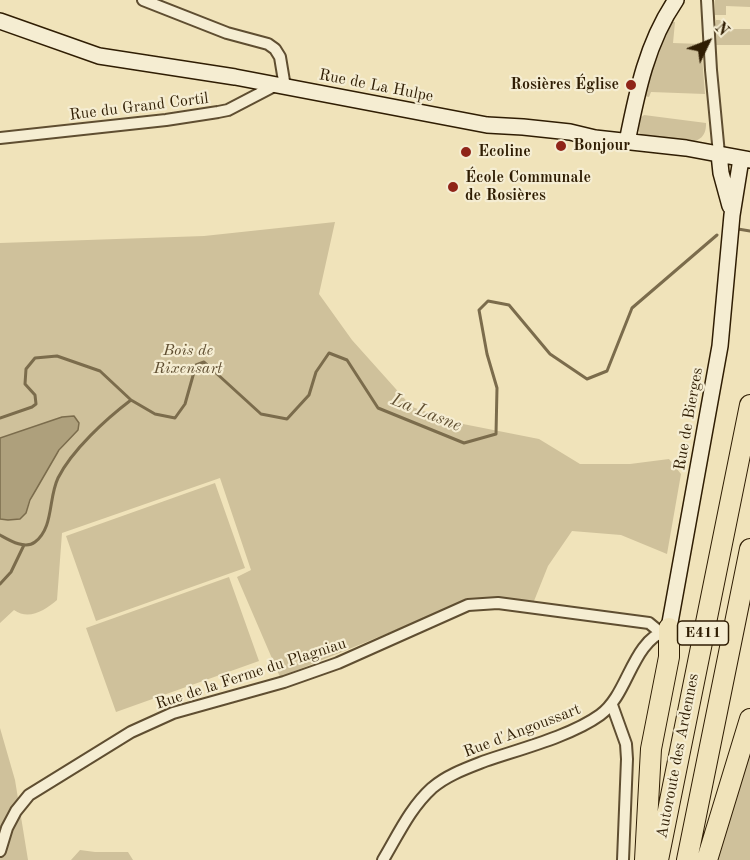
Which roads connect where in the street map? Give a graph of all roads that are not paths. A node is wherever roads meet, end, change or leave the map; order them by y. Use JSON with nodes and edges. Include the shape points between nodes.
{"nodes":[{"id":1,"x":143,"y":0,"type":"edge"},
{"id":2,"x":676,"y":0,"type":"edge"},
{"id":3,"x":707,"y":0,"type":"edge"},
{"id":4,"x":0,"y":21,"type":"edge"},
{"id":5,"x":281,"y":86,"type":"junction"},
{"id":6,"x":0,"y":138,"type":"edge"},
{"id":7,"x":627,"y":142,"type":"junction"},
{"id":8,"x":719,"y":154,"type":"junction"},
{"id":9,"x":746,"y":160,"type":"edge"},
{"id":10,"x":732,"y":215,"type":"junction"},
{"id":11,"x":750,"y":405,"type":"edge"},
{"id":12,"x":750,"y":549,"type":"edge"},
{"id":13,"x":665,"y":630,"type":"junction"},
{"id":14,"x":612,"y":705,"type":"junction"},
{"id":15,"x":750,"y":720,"type":"edge"},
{"id":16,"x":0,"y":851,"type":"edge"},
{"id":17,"x":383,"y":860,"type":"edge"},
{"id":18,"x":623,"y":860,"type":"edge"},
{"id":19,"x":645,"y":860,"type":"edge"},
{"id":20,"x":657,"y":860,"type":"edge"},
{"id":21,"x":687,"y":860,"type":"edge"},
{"id":22,"x":707,"y":860,"type":"edge"}],
"edges":[{"from":1,"to":5,"type":"street","via":[[227,33],[268,44],[280,57]]},
{"from":2,"to":7,"type":"street","via":[[648,51]]},
{"from":3,"to":8,"type":"street"},
{"from":4,"to":5,"type":"street","name":"Rue de La Hulpe","via":[[99,56]]},
{"from":5,"to":6,"type":"street","name":"Rue du Grand Cortil","via":[[228,110]]},
{"from":5,"to":7,"type":"street","name":"Rue de La Hulpe","via":[[487,125]]},
{"from":7,"to":8,"type":"street","name":"Rue de La Hulpe"},
{"from":8,"to":9,"type":"street","name":"Rue de La Hulpe"},
{"from":8,"to":10,"type":"street","name":"Rue de Bierges"},
{"from":9,"to":10,"type":"street","name":"Rue de Bierges"},
{"from":10,"to":13,"type":"street","name":"Rue de Bierges","via":[[720,346]]},
{"from":11,"to":20,"type":"highway","name":"Autoroute des Ardennes","number":"E411"},
{"from":12,"to":21,"type":"highway","name":"Autoroute des Ardennes","number":"E411"},
{"from":13,"to":14,"type":"street","name":"Rue d'Angoussart","via":[[638,656]]},
{"from":13,"to":16,"type":"street","name":"Rue de la Ferme du Plagniau","via":[[649,623],[498,603],[468,605],[338,663],[173,713],[131,732],[29,795],[7,828]]},
{"from":13,"to":19,"type":"highway","via":[[669,657],[651,749]]},
{"from":14,"to":17,"type":"street","name":"Rue d'Angoussart","via":[[582,725],[444,779],[419,801]]},
{"from":14,"to":18,"type":"street","via":[[626,744]]},
{"from":15,"to":22,"type":"highway"}]}
